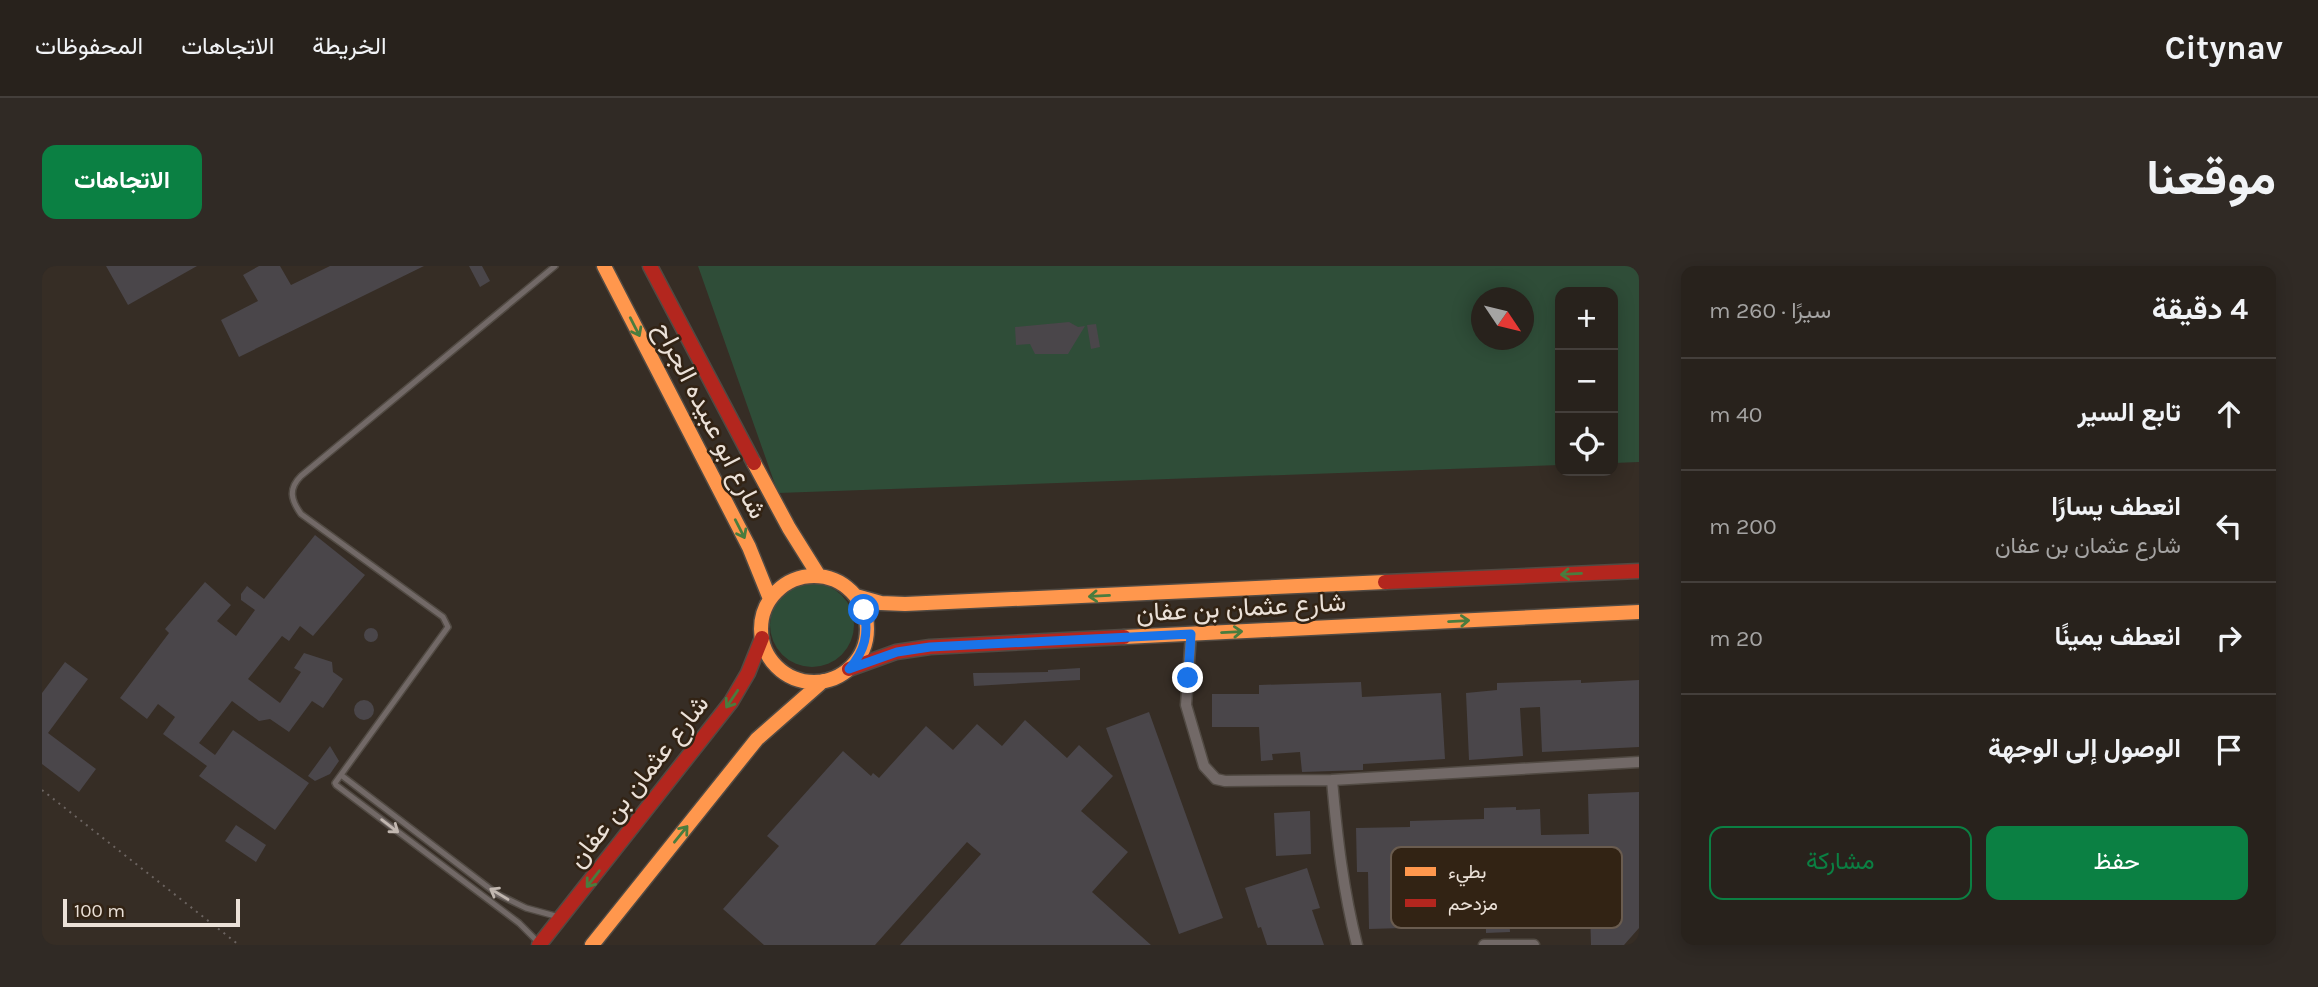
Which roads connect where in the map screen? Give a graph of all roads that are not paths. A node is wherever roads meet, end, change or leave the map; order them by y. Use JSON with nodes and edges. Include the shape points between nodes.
{"nodes":[{"id":1,"x":555,"y":266,"type":"edge"},
{"id":2,"x":604,"y":266,"type":"edge"},
{"id":3,"x":650,"y":266,"type":"edge"},
{"id":4,"x":1639,"y":571,"type":"edge"},
{"id":5,"x":819,"y":576,"type":"junction"},
{"id":6,"x":856,"y":596,"type":"junction"},
{"id":7,"x":770,"y":600,"type":"junction"},
{"id":8,"x":1639,"y":612,"type":"edge"},
{"id":9,"x":1191,"y":634,"type":"junction"},
{"id":10,"x":762,"y":638,"type":"junction"},
{"id":11,"x":849,"y":669,"type":"junction"},
{"id":12,"x":823,"y":681,"type":"junction"},
{"id":13,"x":1639,"y":762,"type":"edge"},
{"id":14,"x":341,"y":775,"type":"junction"},
{"id":15,"x":1332,"y":780,"type":"junction"},
{"id":16,"x":562,"y":918,"type":"junction"},
{"id":17,"x":540,"y":945,"type":"edge"},
{"id":18,"x":592,"y":945,"type":"edge"},
{"id":19,"x":1357,"y":945,"type":"edge"},
{"id":20,"x":1483,"y":945,"type":"edge"},
{"id":21,"x":1534,"y":945,"type":"edge"}],
"edges":[{"from":1,"to":14,"type":"lane","via":[[294,483],[291,494],[301,514],[447,622],[446,633]]},
{"from":2,"to":7,"type":"main road","name":"شارع ابو عبيده الجراح","one_way":true,"via":[[749,547]]},
{"from":3,"to":5,"type":"main road","name":"شارع ابو عبيده الجراح"},
{"from":4,"to":6,"type":"main road","name":"شارع عثمان بن عفان","one_way":true,"via":[[905,604]]},
{"from":5,"to":6,"type":"main road","via":[[845,585]]},
{"from":5,"to":7,"type":"main road","via":[[800,577]]},
{"from":6,"to":11,"type":"main road","via":[[864,610],[866,642]]},
{"from":7,"to":10,"type":"main road","via":[[761,625]]},
{"from":9,"to":8,"type":"main road","name":"شارع عثمان بن عفان","one_way":true},
{"from":9,"to":11,"type":"main road","name":"شارع عثمان بن عفان","via":[[930,647],[897,652]]},
{"from":9,"to":15,"type":"street","via":[[1186,705],[1210,774],[1225,781]]},
{"from":10,"to":12,"type":"main road","via":[[767,654],[791,677]]},
{"from":10,"to":16,"type":"main road","name":"شارع عثمان بن عفان","one_way":true,"via":[[731,702]]},
{"from":11,"to":12,"type":"main road"},
{"from":18,"to":12,"type":"main road","one_way":true,"via":[[757,739]]},
{"from":13,"to":15,"type":"street"},
{"from":16,"to":14,"type":"lane","one_way":true,"via":[[497,894]]},
{"from":14,"to":17,"type":"lane","one_way":true,"via":[[337,787],[519,923]]},
{"from":15,"to":19,"type":"street","via":[[1339,863]]},
{"from":16,"to":17,"type":"main road","name":"شارع عثمان بن عفان"},
{"from":20,"to":21,"type":"street"}]}
